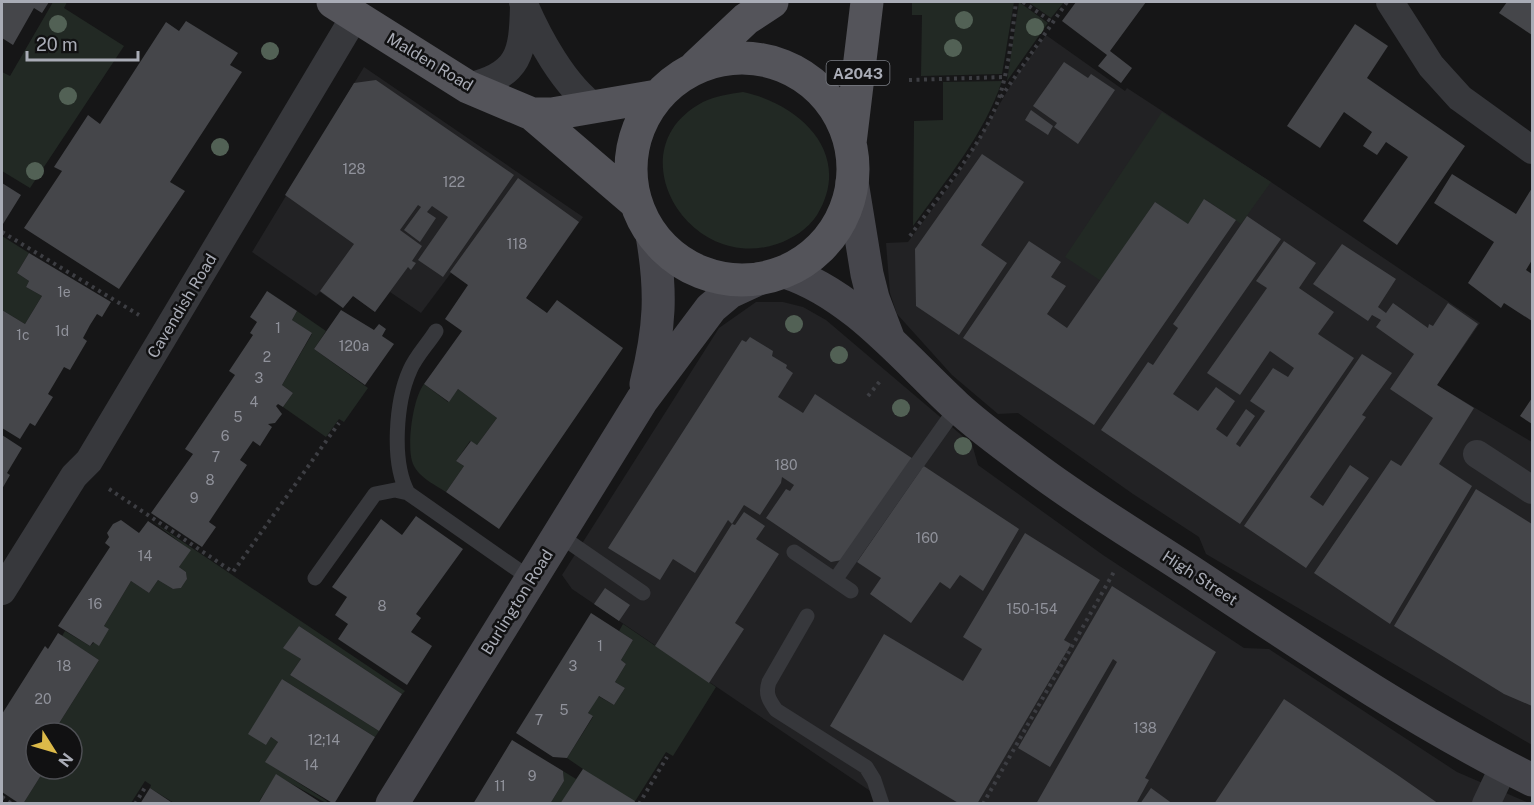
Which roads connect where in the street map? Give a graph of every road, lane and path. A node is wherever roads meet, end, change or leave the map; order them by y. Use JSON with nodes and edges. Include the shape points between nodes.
{"nodes":[{"id":1,"x":523,"y":2,"type":"edge"},
{"id":2,"x":772,"y":2,"type":"edge"},
{"id":3,"x":867,"y":2,"type":"edge"},
{"id":4,"x":1016,"y":2,"type":"edge"},
{"id":5,"x":1023,"y":2,"type":"edge"},
{"id":6,"x":1067,"y":2,"type":"edge"},
{"id":7,"x":1390,"y":2,"type":"edge"},
{"id":8,"x":344,"y":9,"type":"edge"},
{"id":9,"x":1052,"y":22,"type":"junction"},
{"id":10,"x":693,"y":69,"type":"junction"},
{"id":11,"x":1005,"y":77,"type":"junction"},
{"id":12,"x":909,"y":80,"type":"dead end"},
{"id":13,"x":468,"y":87,"type":"junction"},
{"id":14,"x":657,"y":96,"type":"junction"},
{"id":15,"x":997,"y":103,"type":"junction"},
{"id":16,"x":596,"y":108,"type":"junction"},
{"id":17,"x":532,"y":114,"type":"junction"},
{"id":18,"x":850,"y":144,"type":"junction"},
{"id":19,"x":1533,"y":150,"type":"edge"},
{"id":20,"x":852,"y":182,"type":"junction"},
{"id":21,"x":636,"y":203,"type":"junction"},
{"id":22,"x":2,"y":232,"type":"edge"},
{"id":23,"x":652,"y":235,"type":"junction"},
{"id":24,"x":910,"y":236,"type":"dead end"},
{"id":25,"x":771,"y":275,"type":"junction"},
{"id":26,"x":142,"y":317,"type":"dead end"},
{"id":27,"x":436,"y":332,"type":"dead end"},
{"id":28,"x":889,"y":358,"type":"junction"},
{"id":29,"x":868,"y":396,"type":"dead end"},
{"id":30,"x":642,"y":400,"type":"junction"},
{"id":31,"x":957,"y":407,"type":"junction"},
{"id":32,"x":339,"y":423,"type":"dead end"},
{"id":33,"x":1477,"y":454,"type":"dead end"},
{"id":34,"x":103,"y":484,"type":"dead end"},
{"id":35,"x":1533,"y":490,"type":"edge"},
{"id":36,"x":408,"y":493,"type":"junction"},
{"id":37,"x":559,"y":535,"type":"junction"},
{"id":38,"x":794,"y":552,"type":"dead end"},
{"id":39,"x":1114,"y":570,"type":"dead end"},
{"id":40,"x":315,"y":578,"type":"dead end"},
{"id":41,"x":531,"y":579,"type":"junction"},
{"id":42,"x":835,"y":580,"type":"junction"},
{"id":43,"x":2,"y":591,"type":"edge"},
{"id":44,"x":851,"y":591,"type":"dead end"},
{"id":45,"x":643,"y":593,"type":"dead end"},
{"id":46,"x":807,"y":616,"type":"dead end"},
{"id":47,"x":667,"y":757,"type":"dead end"},
{"id":48,"x":1518,"y":773,"type":"edge"},
{"id":49,"x":146,"y":786,"type":"dead end"},
{"id":50,"x":2,"y":797,"type":"edge"},
{"id":51,"x":12,"y":804,"type":"edge"},
{"id":52,"x":135,"y":804,"type":"edge"},
{"id":53,"x":392,"y":804,"type":"edge"},
{"id":54,"x":639,"y":804,"type":"edge"},
{"id":55,"x":882,"y":804,"type":"edge"},
{"id":56,"x":983,"y":804,"type":"edge"},
{"id":57,"x":1486,"y":804,"type":"edge"}],
"edges":[{"from":1,"to":13,"type":"street","via":[[523,38],[518,56],[492,82]]},
{"from":1,"to":16,"type":"street","via":[[570,86]]},
{"from":2,"to":10,"type":"main road","via":[[746,19]]},
{"from":3,"to":18,"type":"main road","number":"A2043"},
{"from":4,"to":11,"type":"path"},
{"from":5,"to":9,"type":"path"},
{"from":6,"to":9,"type":"path"},
{"from":7,"to":19,"type":"street","via":[[1431,66],[1460,98]]},
{"from":8,"to":13,"type":"main road","name":"Malden Road"},
{"from":8,"to":43,"type":"street","name":"Cavendish Road","via":[[89,461],[74,476]]},
{"from":9,"to":15,"type":"path"},
{"from":10,"to":14,"type":"main road"},
{"from":10,"to":18,"type":"main road","via":[[720,60],[748,57],[802,75],[824,94],[840,117]]},
{"from":11,"to":12,"type":"path"},
{"from":11,"to":15,"type":"path"},
{"from":13,"to":17,"type":"main road","name":"Malden Road"},
{"from":14,"to":16,"type":"main road","name":"Malden Road"},
{"from":14,"to":21,"type":"main road","via":[[642,119],[633,145],[630,172]]},
{"from":15,"to":24,"type":"path"},
{"from":16,"to":17,"type":"main road","name":"Malden Road"},
{"from":17,"to":21,"type":"main road","name":"Malden Road"},
{"from":18,"to":20,"type":"main road"},
{"from":20,"to":25,"type":"main road","via":[[845,210],[831,235],[812,255]]},
{"from":20,"to":28,"type":"main road","name":"High Street","via":[[871,290]]},
{"from":21,"to":23,"type":"main road"},
{"from":22,"to":26,"type":"path"},
{"from":23,"to":25,"type":"main road","via":[[668,253],[711,276],[734,280]]},
{"from":23,"to":30,"type":"main road","name":"Burlington Road","via":[[660,298],[658,327]]},
{"from":25,"to":28,"type":"main road","name":"High Street","via":[[811,281],[833,295]]},
{"from":25,"to":30,"type":"main road","name":"Burlington Road","via":[[730,292],[711,308]]},
{"from":27,"to":36,"type":"lane","via":[[411,367],[401,393],[398,462]]},
{"from":28,"to":29,"type":"path"},
{"from":28,"to":31,"type":"main road","name":"High Street"},
{"from":30,"to":37,"type":"main road","name":"Burlington Road"},
{"from":31,"to":42,"type":"lane"},
{"from":31,"to":48,"type":"main road","name":"High Street","via":[[1033,467],[1272,626]]},
{"from":32,"to":34,"type":"path","via":[[233,572]]},
{"from":33,"to":35,"type":"street"},
{"from":36,"to":40,"type":"lane","via":[[395,490],[375,494]]},
{"from":36,"to":41,"type":"lane"},
{"from":37,"to":41,"type":"main road","name":"Burlington Road"},
{"from":37,"to":45,"type":"lane"},
{"from":38,"to":42,"type":"lane"},
{"from":39,"to":56,"type":"path"},
{"from":41,"to":53,"type":"main road","name":"Burlington Road"},
{"from":42,"to":44,"type":"lane"},
{"from":46,"to":55,"type":"lane","via":[[769,682],[769,701],[776,710],[866,767]]},
{"from":47,"to":54,"type":"path"},
{"from":48,"to":57,"type":"street"},
{"from":49,"to":52,"type":"path"},
{"from":50,"to":51,"type":"path"}]}
